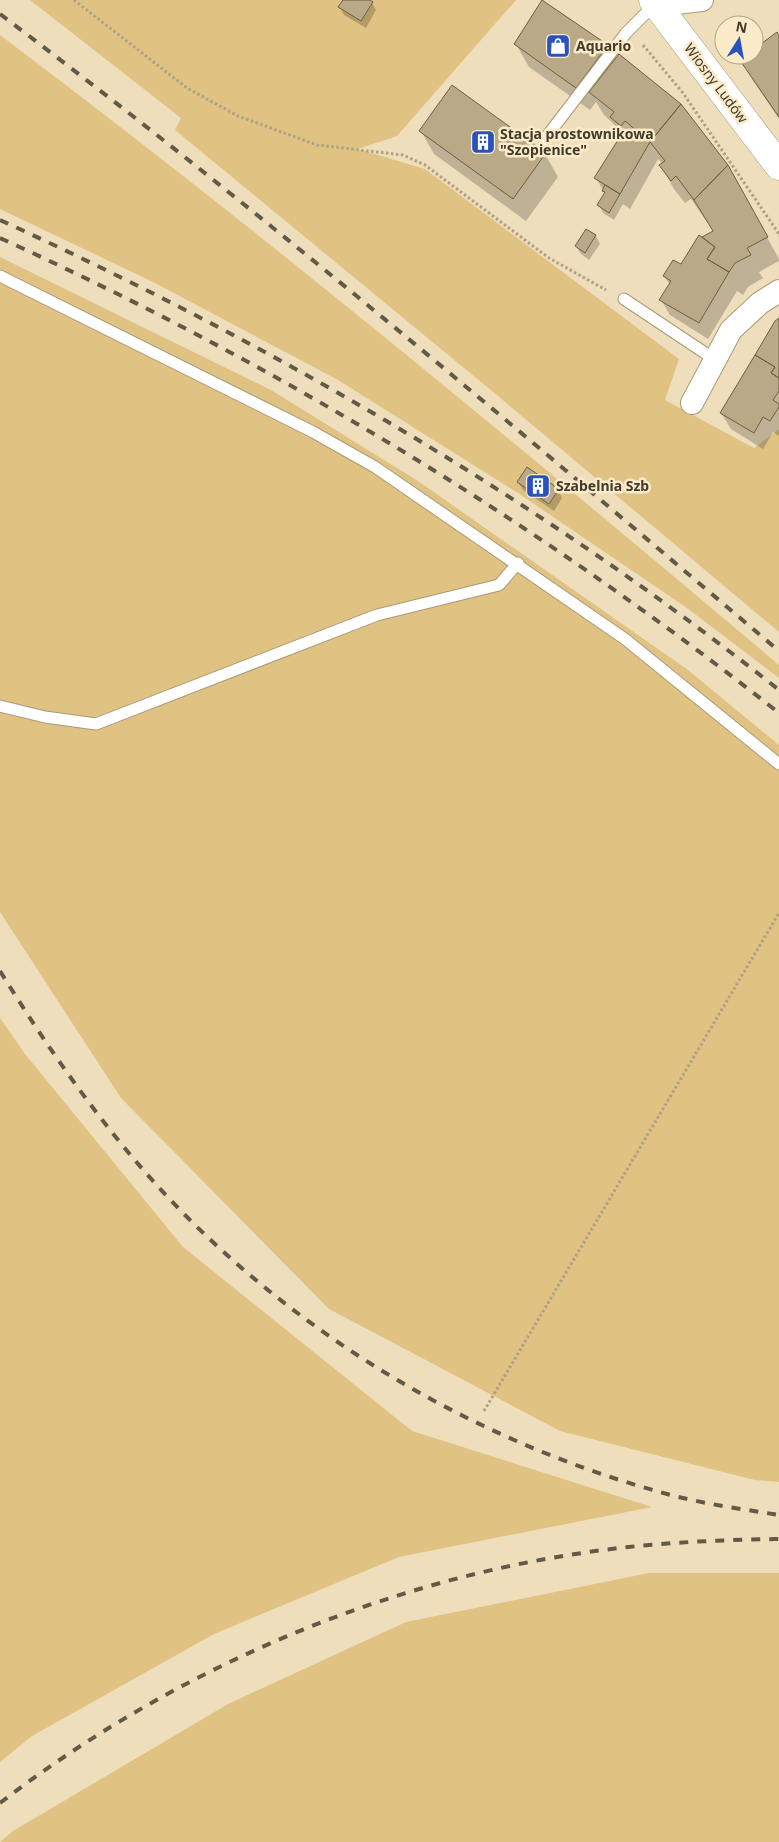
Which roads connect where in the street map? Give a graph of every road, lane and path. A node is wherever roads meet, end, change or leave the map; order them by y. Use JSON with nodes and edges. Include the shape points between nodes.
{"nodes":[{"id":1,"x":74,"y":0,"type":"edge"},
{"id":2,"x":702,"y":0,"type":"edge"},
{"id":3,"x":655,"y":3,"type":"edge"},
{"id":4,"x":629,"y":30,"type":"junction"},
{"id":5,"x":544,"y":140,"type":"dead end"},
{"id":6,"x":779,"y":166,"type":"edge"},
{"id":7,"x":779,"y":234,"type":"edge"},
{"id":8,"x":0,"y":276,"type":"edge"},
{"id":9,"x":779,"y":291,"type":"edge"},
{"id":10,"x":624,"y":300,"type":"joint"},
{"id":11,"x":714,"y":359,"type":"junction"},
{"id":12,"x":692,"y":403,"type":"dead end"},
{"id":13,"x":518,"y":564,"type":"junction"},
{"id":14,"x":0,"y":706,"type":"edge"},
{"id":15,"x":779,"y":764,"type":"edge"},
{"id":16,"x":779,"y":913,"type":"edge"},
{"id":17,"x":484,"y":1411,"type":"dead end"}],
"edges":[{"from":1,"to":10,"type":"path","via":[[186,88],[238,116],[317,145],[403,155],[425,165],[549,258]]},
{"from":2,"to":3,"type":"street"},
{"from":3,"to":4,"type":"lane"},
{"from":3,"to":6,"type":"street","name":"Wiosny Ludów"},
{"from":4,"to":5,"type":"lane"},
{"from":4,"to":7,"type":"path","via":[[682,93]]},
{"from":8,"to":13,"type":"lane","via":[[313,432],[375,467]]},
{"from":9,"to":11,"type":"street","via":[[730,330]]},
{"from":10,"to":11,"type":"lane"},
{"from":11,"to":12,"type":"street"},
{"from":13,"to":14,"type":"lane","via":[[500,585],[377,615],[96,724],[44,717]]},
{"from":13,"to":15,"type":"lane","via":[[625,639]]},
{"from":16,"to":17,"type":"path"}]}
